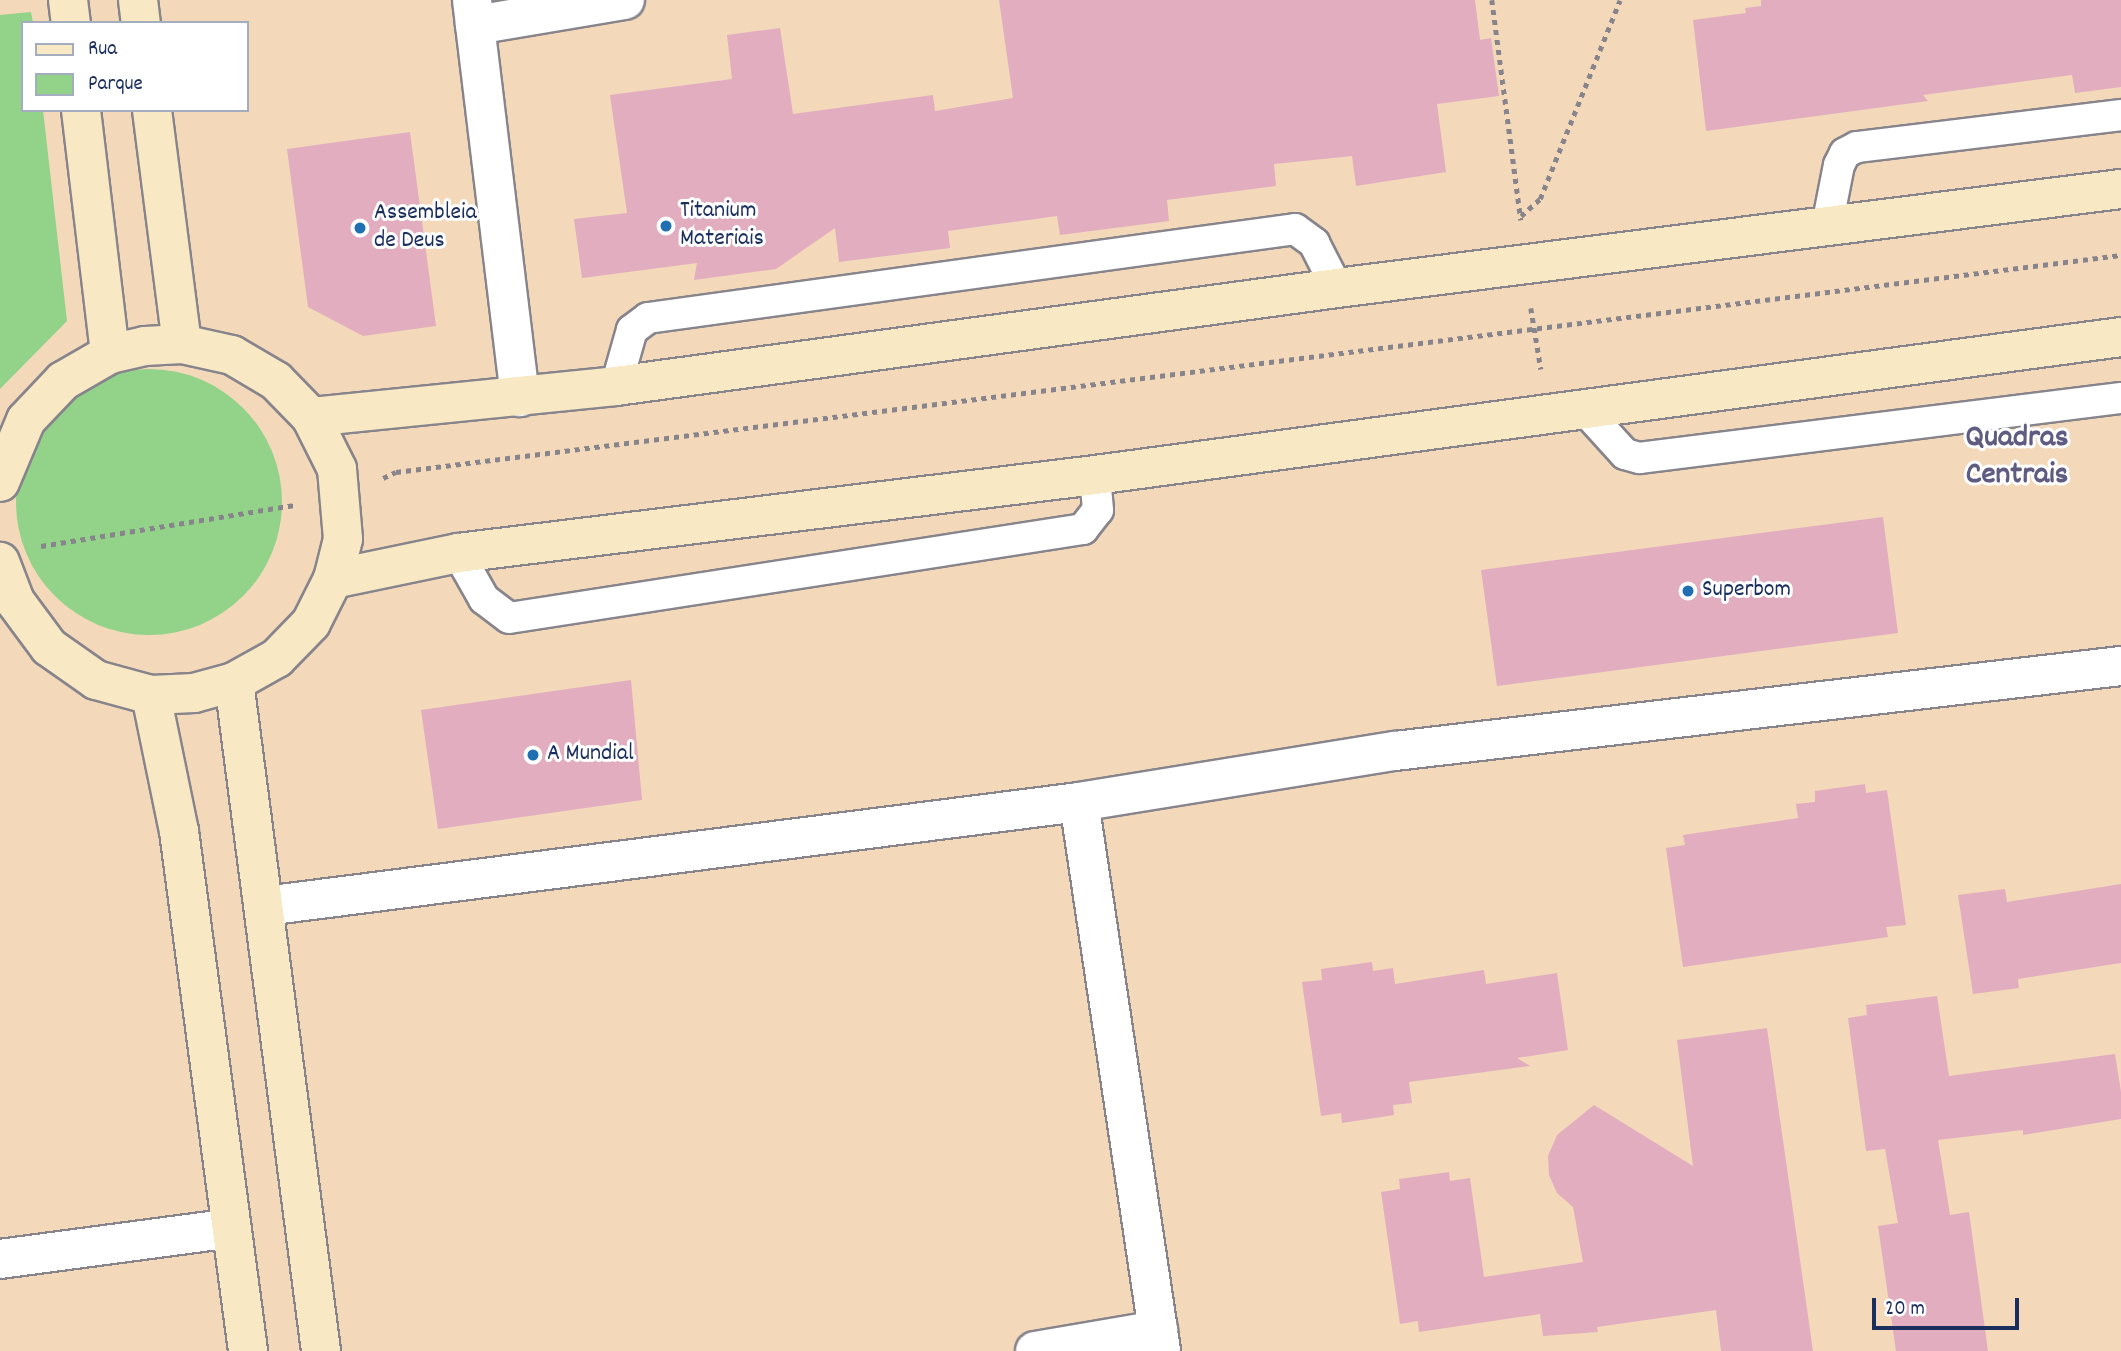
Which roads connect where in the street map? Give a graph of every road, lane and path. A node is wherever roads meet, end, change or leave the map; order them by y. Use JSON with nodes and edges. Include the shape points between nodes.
{"nodes":[{"id":1,"x":68,"y":0,"type":"edge"},
{"id":2,"x":138,"y":0,"type":"edge"},
{"id":3,"x":625,"y":0,"type":"edge"},
{"id":4,"x":1492,"y":0,"type":"edge"},
{"id":5,"x":1620,"y":0,"type":"edge"},
{"id":6,"x":474,"y":12,"type":"edge"},
{"id":7,"x":71,"y":21,"type":"edge"},
{"id":8,"x":141,"y":21,"type":"edge"},
{"id":9,"x":81,"y":112,"type":"edge"},
{"id":10,"x":152,"y":112,"type":"edge"},
{"id":11,"x":2121,"y":115,"type":"edge"},
{"id":12,"x":2121,"y":189,"type":"edge"},
{"id":13,"x":1521,"y":216,"type":"junction"},
{"id":14,"x":1827,"y":226,"type":"junction"},
{"id":15,"x":2121,"y":255,"type":"edge"},
{"id":16,"x":1525,"y":263,"type":"junction"},
{"id":17,"x":1337,"y":288,"type":"junction"},
{"id":18,"x":1534,"y":329,"type":"junction"},
{"id":19,"x":2121,"y":337,"type":"edge"},
{"id":20,"x":182,"y":344,"type":"junction"},
{"id":21,"x":110,"y":355,"type":"junction"},
{"id":22,"x":616,"y":386,"type":"junction"},
{"id":23,"x":520,"y":397,"type":"junction"},
{"id":24,"x":2121,"y":398,"type":"edge"},
{"id":25,"x":1566,"y":410,"type":"junction"},
{"id":26,"x":311,"y":417,"type":"junction"},
{"id":27,"x":1,"y":473,"type":"edge"},
{"id":28,"x":1094,"y":474,"type":"junction"},
{"id":29,"x":342,"y":497,"type":"junction"},
{"id":30,"x":458,"y":553,"type":"junction"},
{"id":31,"x":14,"y":555,"type":"edge"},
{"id":32,"x":333,"y":579,"type":"junction"},
{"id":33,"x":7,"y":602,"type":"edge"},
{"id":34,"x":2121,"y":666,"type":"edge"},
{"id":35,"x":234,"y":682,"type":"junction"},
{"id":36,"x":151,"y":695,"type":"junction"},
{"id":37,"x":1079,"y":802,"type":"junction"},
{"id":38,"x":265,"y":906,"type":"junction"},
{"id":39,"x":231,"y":1228,"type":"junction"},
{"id":40,"x":0,"y":1259,"type":"edge"},
{"id":41,"x":1159,"y":1341,"type":"edge"},
{"id":42,"x":248,"y":1351,"type":"edge"},
{"id":43,"x":321,"y":1351,"type":"edge"},
{"id":44,"x":1035,"y":1351,"type":"edge"}],
"edges":[{"from":1,"to":7,"type":"main road"},
{"from":2,"to":8,"type":"main road"},
{"from":3,"to":6,"type":"street"},
{"from":4,"to":13,"type":"path"},
{"from":5,"to":13,"type":"path","via":[[1540,199]]},
{"from":6,"to":23,"type":"street"},
{"from":9,"to":21,"type":"main road"},
{"from":10,"to":20,"type":"main road"},
{"from":11,"to":14,"type":"lane","via":[[1857,147],[1845,153],[1839,165]]},
{"from":12,"to":14,"type":"main road"},
{"from":13,"to":16,"type":"path"},
{"from":14,"to":16,"type":"main road"},
{"from":15,"to":18,"type":"path"},
{"from":16,"to":17,"type":"main road"},
{"from":16,"to":18,"type":"path"},
{"from":17,"to":22,"type":"main road"},
{"from":17,"to":22,"type":"lane","via":[[1314,243],[1295,229],[648,318],[632,330]]},
{"from":18,"to":25,"type":"path"},
{"from":18,"to":29,"type":"path","via":[[396,472]]},
{"from":19,"to":25,"type":"main road"},
{"from":20,"to":21,"type":"main road","via":[[145,346]]},
{"from":20,"to":26,"type":"main road","via":[[232,355],[276,381]]},
{"from":21,"to":27,"type":"main road","via":[[63,380],[26,420]]},
{"from":22,"to":23,"type":"main road"},
{"from":23,"to":26,"type":"main road"},
{"from":24,"to":25,"type":"lane","via":[[1639,458],[1625,454]]},
{"from":25,"to":28,"type":"main road"},
{"from":26,"to":29,"type":"main road","via":[[326,442]]},
{"from":28,"to":30,"type":"main road"},
{"from":28,"to":30,"type":"lane","via":[[1098,510],[1093,522],[1083,529],[509,618],[484,599]]},
{"from":29,"to":31,"type":"path"},
{"from":29,"to":32,"type":"main road","via":[[343,539]]},
{"from":30,"to":32,"type":"main road"},
{"from":31,"to":33,"type":"main road"},
{"from":32,"to":35,"type":"main road","via":[[311,622],[285,649]]},
{"from":33,"to":36,"type":"main road","via":[[49,647],[96,680]]},
{"from":34,"to":37,"type":"street","via":[[1395,751]]},
{"from":35,"to":36,"type":"main road","via":[[194,693]]},
{"from":35,"to":38,"type":"main road"},
{"from":36,"to":39,"type":"main road","via":[[181,844]]},
{"from":37,"to":38,"type":"street"},
{"from":37,"to":41,"type":"street"},
{"from":38,"to":43,"type":"main road"},
{"from":39,"to":40,"type":"street"},
{"from":39,"to":42,"type":"main road"},
{"from":41,"to":44,"type":"street"}]}
